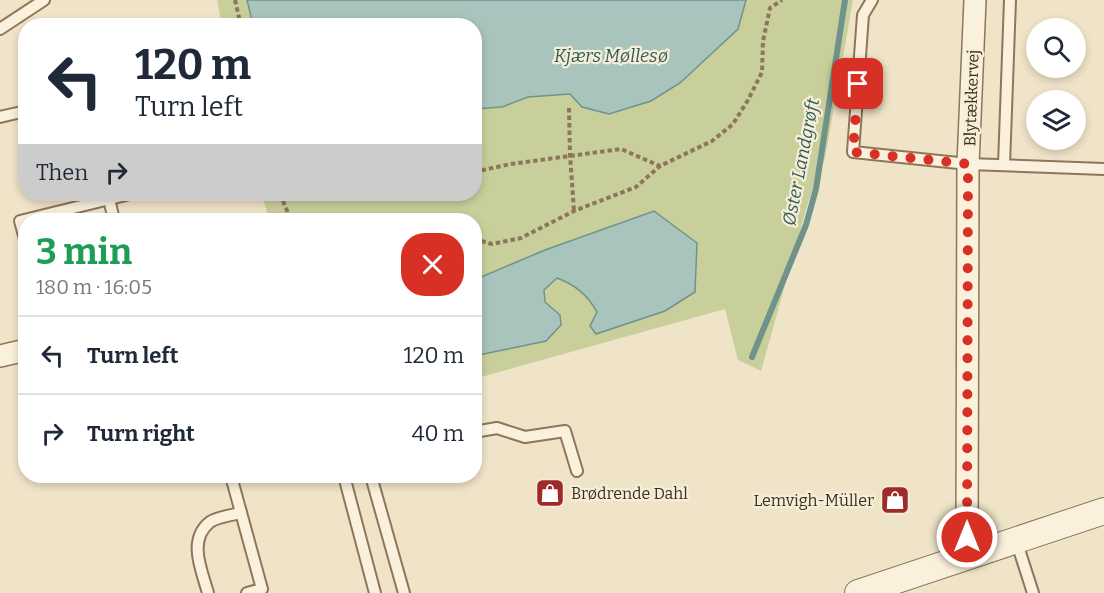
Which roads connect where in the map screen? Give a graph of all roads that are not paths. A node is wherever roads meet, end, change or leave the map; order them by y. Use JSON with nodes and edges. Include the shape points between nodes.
{"nodes":[{"id":1,"x":44,"y":0,"type":"edge"},
{"id":2,"x":872,"y":0,"type":"edge"},
{"id":3,"x":975,"y":0,"type":"edge"},
{"id":4,"x":1010,"y":0,"type":"edge"},
{"id":5,"x":0,"y":28,"type":"edge"},
{"id":6,"x":18,"y":113,"type":"edge"},
{"id":7,"x":0,"y":117,"type":"edge"},
{"id":8,"x":968,"y":164,"type":"junction"},
{"id":9,"x":1004,"y":165,"type":"junction"},
{"id":10,"x":1104,"y":169,"type":"edge"},
{"id":11,"x":101,"y":201,"type":"edge"},
{"id":12,"x":52,"y":213,"type":"edge"},
{"id":13,"x":18,"y":352,"type":"edge"},
{"id":14,"x":0,"y":356,"type":"edge"},
{"id":15,"x":482,"y":431,"type":"edge"},
{"id":16,"x":577,"y":471,"type":"dead end"},
{"id":17,"x":233,"y":483,"type":"edge"},
{"id":18,"x":346,"y":483,"type":"edge"},
{"id":19,"x":373,"y":483,"type":"edge"},
{"id":20,"x":1104,"y":511,"type":"edge"},
{"id":21,"x":241,"y":513,"type":"junction"},
{"id":22,"x":1016,"y":540,"type":"junction"},
{"id":23,"x":972,"y":555,"type":"junction"},
{"id":24,"x":871,"y":591,"type":"edge"},
{"id":25,"x":208,"y":593,"type":"edge"},
{"id":26,"x":247,"y":593,"type":"edge"},
{"id":27,"x":375,"y":593,"type":"edge"},
{"id":28,"x":404,"y":593,"type":"edge"},
{"id":29,"x":1033,"y":593,"type":"edge"}],
"edges":[{"from":1,"to":5,"type":"lane"},
{"from":2,"to":8,"type":"lane","via":[[864,15],[853,152]]},
{"from":3,"to":8,"type":"street","name":"Blytækkervej"},
{"from":4,"to":9,"type":"lane"},
{"from":6,"to":7,"type":"lane"},
{"from":8,"to":9,"type":"lane"},
{"from":8,"to":23,"type":"street","name":"Blytækkervej","via":[[967,537]]},
{"from":9,"to":10,"type":"lane"},
{"from":11,"to":12,"type":"lane"},
{"from":13,"to":14,"type":"street"},
{"from":15,"to":16,"type":"lane","via":[[496,428],[525,437],[565,431]]},
{"from":17,"to":21,"type":"lane"},
{"from":18,"to":27,"type":"lane"},
{"from":19,"to":28,"type":"lane"},
{"from":20,"to":22,"type":"street"},
{"from":21,"to":25,"type":"lane","via":[[210,521],[199,536],[196,550]]},
{"from":21,"to":26,"type":"lane","via":[[262,589]]},
{"from":22,"to":23,"type":"street"},
{"from":22,"to":29,"type":"lane"},
{"from":23,"to":24,"type":"street"}]}
